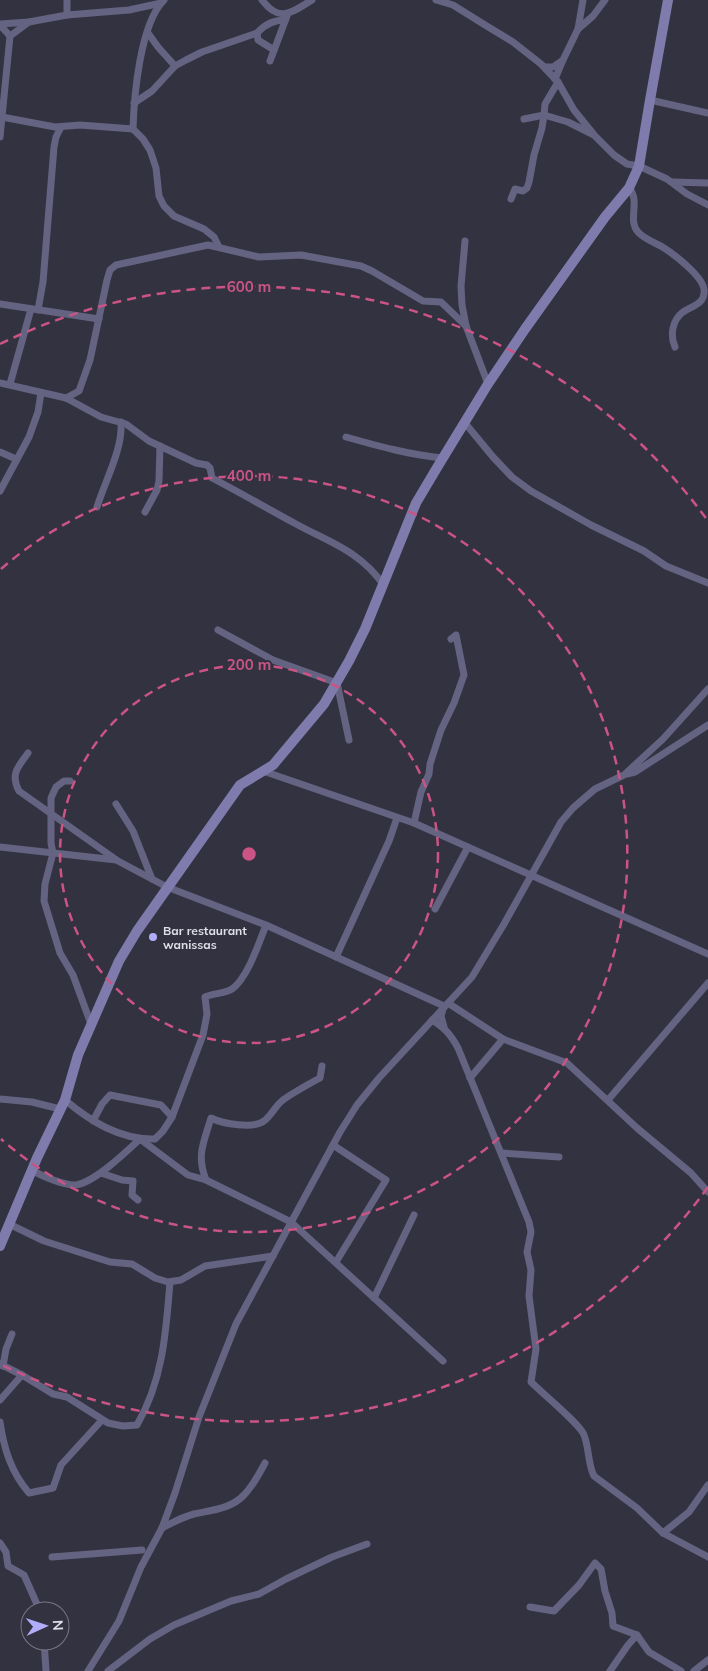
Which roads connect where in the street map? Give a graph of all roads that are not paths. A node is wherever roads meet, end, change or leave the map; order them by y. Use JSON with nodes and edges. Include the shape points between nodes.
{"nodes":[{"id":1,"x":67,"y":0,"type":"edge"},
{"id":2,"x":262,"y":0,"type":"edge"},
{"id":3,"x":312,"y":0,"type":"edge"},
{"id":4,"x":436,"y":0,"type":"edge"},
{"id":5,"x":583,"y":0,"type":"edge"},
{"id":6,"x":605,"y":0,"type":"edge"},
{"id":7,"x":666,"y":1,"type":"edge"},
{"id":8,"x":163,"y":2,"type":"edge"},
{"id":9,"x":67,"y":15,"type":"junction"},
{"id":10,"x":287,"y":17,"type":"junction"},
{"id":11,"x":29,"y":22,"type":"junction"},
{"id":12,"x":0,"y":24,"type":"edge"},
{"id":13,"x":578,"y":29,"type":"junction"},
{"id":14,"x":148,"y":33,"type":"junction"},
{"id":15,"x":257,"y":33,"type":"junction"},
{"id":16,"x":10,"y":36,"type":"junction"},
{"id":17,"x":274,"y":50,"type":"junction"},
{"id":18,"x":270,"y":60,"type":"dead end"},
{"id":19,"x":563,"y":60,"type":"junction"},
{"id":20,"x":175,"y":66,"type":"junction"},
{"id":21,"x":545,"y":68,"type":"junction"},
{"id":22,"x":556,"y":81,"type":"junction"},
{"id":23,"x":650,"y":100,"type":"junction"},
{"id":24,"x":134,"y":103,"type":"junction"},
{"id":25,"x":545,"y":104,"type":"junction"},
{"id":26,"x":708,"y":113,"type":"edge"},
{"id":27,"x":544,"y":115,"type":"junction"},
{"id":28,"x":2,"y":117,"type":"junction"},
{"id":29,"x":557,"y":119,"type":"junction"},
{"id":30,"x":543,"y":125,"type":"junction"},
{"id":31,"x":62,"y":127,"type":"junction"},
{"id":32,"x":133,"y":130,"type":"junction"},
{"id":33,"x":595,"y":136,"type":"junction"},
{"id":34,"x":0,"y":138,"type":"edge"},
{"id":35,"x":640,"y":166,"type":"junction"},
{"id":36,"x":672,"y":182,"type":"junction"},
{"id":37,"x":708,"y":184,"type":"edge"},
{"id":38,"x":629,"y":188,"type":"junction"},
{"id":39,"x":510,"y":199,"type":"dead end"},
{"id":40,"x":708,"y":205,"type":"edge"},
{"id":41,"x":465,"y":241,"type":"dead end"},
{"id":42,"x":219,"y":248,"type":"junction"},
{"id":43,"x":706,"y":295,"type":"edge"},
{"id":44,"x":0,"y":304,"type":"edge"},
{"id":45,"x":35,"y":310,"type":"junction"},
{"id":46,"x":99,"y":319,"type":"junction"},
{"id":47,"x":466,"y":326,"type":"junction"},
{"id":48,"x":674,"y":347,"type":"dead end"},
{"id":49,"x":0,"y":383,"type":"edge"},
{"id":50,"x":10,"y":384,"type":"junction"},
{"id":51,"x":488,"y":384,"type":"junction"},
{"id":52,"x":79,"y":391,"type":"junction"},
{"id":53,"x":41,"y":393,"type":"junction"},
{"id":54,"x":66,"y":398,"type":"junction"},
{"id":55,"x":78,"y":404,"type":"junction"},
{"id":56,"x":121,"y":422,"type":"junction"},
{"id":57,"x":466,"y":422,"type":"junction"},
{"id":58,"x":346,"y":437,"type":"dead end"},
{"id":59,"x":160,"y":446,"type":"junction"},
{"id":60,"x":0,"y":452,"type":"edge"},
{"id":61,"x":443,"y":458,"type":"junction"},
{"id":62,"x":16,"y":459,"type":"junction"},
{"id":63,"x":0,"y":491,"type":"edge"},
{"id":64,"x":97,"y":507,"type":"dead end"},
{"id":65,"x":145,"y":512,"type":"dead end"},
{"id":66,"x":708,"y":583,"type":"edge"},
{"id":67,"x":383,"y":584,"type":"junction"},
{"id":68,"x":218,"y":630,"type":"dead end"},
{"id":69,"x":451,"y":639,"type":"dead end"},
{"id":70,"x":336,"y":683,"type":"junction"},
{"id":71,"x":708,"y":689,"type":"edge"},
{"id":72,"x":708,"y":724,"type":"edge"},
{"id":73,"x":349,"y":740,"type":"dead end"},
{"id":74,"x":28,"y":752,"type":"dead end"},
{"id":75,"x":263,"y":771,"type":"junction"},
{"id":76,"x":624,"y":775,"type":"junction"},
{"id":77,"x":70,"y":781,"type":"dead end"},
{"id":78,"x":116,"y":804,"type":"dead end"},
{"id":79,"x":51,"y":813,"type":"junction"},
{"id":80,"x":397,"y":818,"type":"junction"},
{"id":81,"x":414,"y":823,"type":"junction"},
{"id":82,"x":0,"y":847,"type":"edge"},
{"id":83,"x":468,"y":847,"type":"junction"},
{"id":84,"x":53,"y":853,"type":"junction"},
{"id":85,"x":118,"y":861,"type":"junction"},
{"id":86,"x":531,"y":874,"type":"junction"},
{"id":87,"x":152,"y":879,"type":"junction"},
{"id":88,"x":167,"y":887,"type":"junction"},
{"id":89,"x":435,"y":910,"type":"dead end"},
{"id":90,"x":266,"y":926,"type":"junction"},
{"id":91,"x":708,"y":954,"type":"edge"},
{"id":92,"x":336,"y":956,"type":"junction"},
{"id":93,"x":708,"y":983,"type":"edge"},
{"id":94,"x":446,"y":1005,"type":"junction"},
{"id":95,"x":432,"y":1020,"type":"junction"},
{"id":96,"x":91,"y":1025,"type":"junction"},
{"id":97,"x":444,"y":1027,"type":"junction"},
{"id":98,"x":503,"y":1039,"type":"junction"},
{"id":99,"x":322,"y":1066,"type":"dead end"},
{"id":100,"x":470,"y":1078,"type":"junction"},
{"id":101,"x":0,"y":1099,"type":"edge"},
{"id":102,"x":608,"y":1100,"type":"junction"},
{"id":103,"x":63,"y":1104,"type":"junction"},
{"id":104,"x":172,"y":1117,"type":"junction"},
{"id":105,"x":93,"y":1121,"type":"junction"},
{"id":106,"x":140,"y":1139,"type":"junction"},
{"id":107,"x":333,"y":1145,"type":"junction"},
{"id":108,"x":502,"y":1153,"type":"junction"},
{"id":109,"x":559,"y":1157,"type":"dead end"},
{"id":110,"x":32,"y":1170,"type":"junction"},
{"id":111,"x":101,"y":1173,"type":"junction"},
{"id":112,"x":206,"y":1180,"type":"junction"},
{"id":113,"x":708,"y":1192,"type":"edge"},
{"id":114,"x":138,"y":1200,"type":"dead end"},
{"id":115,"x":414,"y":1215,"type":"dead end"},
{"id":116,"x":291,"y":1222,"type":"junction"},
{"id":117,"x":9,"y":1224,"type":"junction"},
{"id":118,"x":0,"y":1246,"type":"edge"},
{"id":119,"x":273,"y":1256,"type":"junction"},
{"id":120,"x":336,"y":1262,"type":"junction"},
{"id":121,"x":170,"y":1282,"type":"junction"},
{"id":122,"x":374,"y":1298,"type":"junction"},
{"id":123,"x":12,"y":1334,"type":"dead end"},
{"id":124,"x":442,"y":1361,"type":"dead end"},
{"id":125,"x":2,"y":1365,"type":"edge"},
{"id":126,"x":22,"y":1375,"type":"junction"},
{"id":127,"x":0,"y":1400,"type":"edge"},
{"id":128,"x":102,"y":1420,"type":"junction"},
{"id":129,"x":0,"y":1422,"type":"edge"},
{"id":130,"x":265,"y":1463,"type":"dead end"},
{"id":131,"x":708,"y":1485,"type":"edge"},
{"id":132,"x":162,"y":1528,"type":"junction"},
{"id":133,"x":664,"y":1533,"type":"junction"},
{"id":134,"x":0,"y":1543,"type":"edge"},
{"id":135,"x":367,"y":1544,"type":"dead end"},
{"id":136,"x":142,"y":1550,"type":"dead end"},
{"id":137,"x":52,"y":1557,"type":"dead end"},
{"id":138,"x":708,"y":1557,"type":"edge"},
{"id":139,"x":36,"y":1601,"type":"edge"},
{"id":140,"x":530,"y":1607,"type":"dead end"},
{"id":141,"x":637,"y":1635,"type":"junction"},
{"id":142,"x":45,"y":1651,"type":"edge"},
{"id":143,"x":708,"y":1652,"type":"edge"},
{"id":144,"x":707,"y":1660,"type":"edge"},
{"id":145,"x":46,"y":1671,"type":"edge"},
{"id":146,"x":88,"y":1671,"type":"edge"},
{"id":147,"x":108,"y":1671,"type":"edge"},
{"id":148,"x":610,"y":1671,"type":"edge"},
{"id":149,"x":681,"y":1671,"type":"edge"},
{"id":150,"x":694,"y":1671,"type":"edge"}],
"edges":[{"from":1,"to":9,"type":"street"},
{"from":2,"to":10,"type":"street","via":[[274,12]]},
{"from":3,"to":10,"type":"street"},
{"from":4,"to":21,"type":"street","via":[[486,25]]},
{"from":5,"to":13,"type":"street"},
{"from":6,"to":13,"type":"street"},
{"from":7,"to":23,"type":"main road"},
{"from":8,"to":9,"type":"street","via":[[129,10]]},
{"from":8,"to":14,"type":"street"},
{"from":9,"to":11,"type":"street"},
{"from":10,"to":15,"type":"street","via":[[265,25]]},
{"from":10,"to":17,"type":"street"},
{"from":11,"to":12,"type":"street"},
{"from":11,"to":16,"type":"street"},
{"from":12,"to":16,"type":"street"},
{"from":13,"to":19,"type":"street"},
{"from":14,"to":20,"type":"street"},
{"from":14,"to":24,"type":"street"},
{"from":15,"to":17,"type":"street","via":[[258,40]]},
{"from":15,"to":20,"type":"street","via":[[202,52]]},
{"from":16,"to":28,"type":"street"},
{"from":17,"to":18,"type":"street"},
{"from":19,"to":21,"type":"street"},
{"from":19,"to":22,"type":"street"},
{"from":20,"to":24,"type":"street","via":[[152,91]]},
{"from":21,"to":22,"type":"street"},
{"from":22,"to":25,"type":"street"},
{"from":22,"to":33,"type":"street"},
{"from":23,"to":26,"type":"street"},
{"from":23,"to":35,"type":"main road"},
{"from":24,"to":32,"type":"street"},
{"from":25,"to":27,"type":"street"},
{"from":25,"to":27,"type":"street","via":[[528,118]]},
{"from":27,"to":29,"type":"street"},
{"from":27,"to":30,"type":"street"},
{"from":28,"to":31,"type":"street"},
{"from":28,"to":34,"type":"street"},
{"from":29,"to":30,"type":"street"},
{"from":29,"to":33,"type":"street"},
{"from":30,"to":39,"type":"street","via":[[527,188],[523,191],[515,189]]},
{"from":31,"to":32,"type":"street","via":[[80,125]]},
{"from":31,"to":45,"type":"street","via":[[54,147],[43,282]]},
{"from":32,"to":42,"type":"street","via":[[150,150],[164,206],[174,216],[204,229],[214,237]]},
{"from":33,"to":35,"type":"street","via":[[627,164]]},
{"from":35,"to":36,"type":"street"},
{"from":35,"to":38,"type":"main road"},
{"from":36,"to":37,"type":"street"},
{"from":36,"to":40,"type":"street"},
{"from":38,"to":43,"type":"street","via":[[634,198],[634,227],[638,233],[666,249],[690,269]]},
{"from":38,"to":51,"type":"main road","via":[[605,217]]},
{"from":41,"to":47,"type":"street","via":[[461,286]]},
{"from":42,"to":46,"type":"street","via":[[201,246],[116,265],[110,270]]},
{"from":42,"to":47,"type":"street","via":[[259,258],[301,255],[361,266],[423,301],[441,302]]},
{"from":43,"to":48,"type":"street","via":[[700,303],[678,317],[671,334]]},
{"from":44,"to":45,"type":"street"},
{"from":45,"to":46,"type":"street"},
{"from":45,"to":50,"type":"street"},
{"from":46,"to":52,"type":"street"},
{"from":47,"to":51,"type":"street"},
{"from":49,"to":50,"type":"street"},
{"from":50,"to":53,"type":"street"},
{"from":51,"to":57,"type":"main road"},
{"from":52,"to":54,"type":"street"},
{"from":52,"to":55,"type":"street"},
{"from":53,"to":54,"type":"street"},
{"from":53,"to":62,"type":"street","via":[[29,437]]},
{"from":54,"to":55,"type":"street"},
{"from":55,"to":56,"type":"street"},
{"from":56,"to":59,"type":"street"},
{"from":56,"to":64,"type":"street","via":[[120,444]]},
{"from":57,"to":61,"type":"main road"},
{"from":57,"to":66,"type":"street","via":[[512,477],[531,490],[591,525],[644,550],[666,566]]},
{"from":58,"to":61,"type":"street","via":[[406,453]]},
{"from":59,"to":65,"type":"street","via":[[157,490]]},
{"from":59,"to":67,"type":"street","via":[[207,465],[212,478],[352,552]]},
{"from":60,"to":62,"type":"street"},
{"from":61,"to":67,"type":"main road","via":[[416,503]]},
{"from":62,"to":63,"type":"street"},
{"from":67,"to":70,"type":"main road","via":[[365,629]]},
{"from":68,"to":70,"type":"street","via":[[273,660]]},
{"from":69,"to":81,"type":"street","via":[[456,635],[464,675],[420,792]]},
{"from":70,"to":73,"type":"street"},
{"from":70,"to":75,"type":"main road","via":[[313,718],[273,765]]},
{"from":71,"to":76,"type":"street","via":[[663,739]]},
{"from":72,"to":76,"type":"street","via":[[635,772]]},
{"from":74,"to":79,"type":"street","via":[[16,770],[14,780],[22,794]]},
{"from":75,"to":80,"type":"street"},
{"from":75,"to":88,"type":"main road","via":[[240,785]]},
{"from":76,"to":86,"type":"street","via":[[595,789],[573,808]]},
{"from":77,"to":79,"type":"street","via":[[62,782],[53,792]]},
{"from":78,"to":87,"type":"street","via":[[133,831]]},
{"from":79,"to":84,"type":"street"},
{"from":79,"to":85,"type":"street"},
{"from":80,"to":81,"type":"street"},
{"from":80,"to":92,"type":"street"},
{"from":81,"to":83,"type":"street"},
{"from":82,"to":84,"type":"street"},
{"from":83,"to":86,"type":"street"},
{"from":83,"to":89,"type":"street"},
{"from":84,"to":85,"type":"street"},
{"from":84,"to":96,"type":"street","via":[[45,884],[45,906],[60,953],[73,975]]},
{"from":85,"to":87,"type":"street"},
{"from":86,"to":91,"type":"street"},
{"from":86,"to":94,"type":"street","via":[[472,977]]},
{"from":87,"to":88,"type":"street"},
{"from":88,"to":90,"type":"street"},
{"from":88,"to":96,"type":"main road","via":[[119,961]]},
{"from":90,"to":92,"type":"street"},
{"from":90,"to":104,"type":"street","via":[[236,984],[230,990],[205,997],[208,1014],[203,1035]]},
{"from":92,"to":94,"type":"street"},
{"from":93,"to":102,"type":"street"},
{"from":94,"to":95,"type":"street"},
{"from":94,"to":97,"type":"street","via":[[441,1016]]},
{"from":94,"to":98,"type":"street"},
{"from":95,"to":97,"type":"street"},
{"from":95,"to":107,"type":"street","via":[[379,1078]]},
{"from":96,"to":103,"type":"main road"},
{"from":97,"to":100,"type":"street","via":[[456,1043]]},
{"from":98,"to":100,"type":"street"},
{"from":98,"to":102,"type":"street","via":[[567,1063]]},
{"from":99,"to":112,"type":"street","via":[[320,1078],[280,1102],[260,1123],[232,1123],[211,1118],[200,1154]]},
{"from":100,"to":108,"type":"street"},
{"from":101,"to":103,"type":"street"},
{"from":102,"to":113,"type":"street"},
{"from":103,"to":105,"type":"street"},
{"from":103,"to":110,"type":"main road"},
{"from":104,"to":105,"type":"street","via":[[161,1105],[110,1095]]},
{"from":104,"to":106,"type":"street","via":[[155,1139]]},
{"from":105,"to":106,"type":"street"},
{"from":106,"to":111,"type":"street"},
{"from":106,"to":112,"type":"street","via":[[188,1175]]},
{"from":107,"to":116,"type":"street"},
{"from":107,"to":120,"type":"street","via":[[386,1180]]},
{"from":108,"to":109,"type":"street"},
{"from":108,"to":133,"type":"street","via":[[531,1232],[527,1252],[530,1270],[528,1296],[536,1349],[531,1382],[584,1434],[594,1476]]},
{"from":110,"to":111,"type":"street","via":[[43,1177],[76,1185]]},
{"from":110,"to":117,"type":"main road"},
{"from":111,"to":114,"type":"street","via":[[133,1181],[132,1195]]},
{"from":112,"to":116,"type":"street"},
{"from":115,"to":122,"type":"street"},
{"from":116,"to":119,"type":"street"},
{"from":116,"to":120,"type":"street"},
{"from":117,"to":118,"type":"main road"},
{"from":117,"to":121,"type":"street","via":[[37,1238],[101,1259],[132,1264],[155,1278]]},
{"from":119,"to":121,"type":"street","via":[[205,1266],[182,1280]]},
{"from":119,"to":132,"type":"street","via":[[236,1324],[208,1392]]},
{"from":120,"to":122,"type":"street"},
{"from":121,"to":128,"type":"street","via":[[165,1342],[150,1402],[137,1425]]},
{"from":122,"to":124,"type":"street"},
{"from":123,"to":125,"type":"street"},
{"from":125,"to":126,"type":"street"},
{"from":126,"to":127,"type":"street"},
{"from":126,"to":128,"type":"street","via":[[53,1394],[67,1397]]},
{"from":128,"to":129,"type":"street","via":[[61,1465],[54,1488],[29,1493],[8,1461]]},
{"from":130,"to":132,"type":"street","via":[[251,1488],[236,1502],[180,1519]]},
{"from":131,"to":133,"type":"street","via":[[689,1512]]},
{"from":132,"to":146,"type":"street","via":[[141,1567],[119,1621]]},
{"from":133,"to":138,"type":"street"},
{"from":134,"to":139,"type":"street","via":[[8,1566],[21,1572]]},
{"from":135,"to":147,"type":"street","via":[[259,1594],[231,1601],[174,1625]]},
{"from":136,"to":137,"type":"street"},
{"from":140,"to":141,"type":"street","via":[[554,1611],[596,1563],[601,1569],[613,1626]]},
{"from":141,"to":148,"type":"street"},
{"from":141,"to":149,"type":"street","via":[[649,1652]]},
{"from":142,"to":145,"type":"street"},
{"from":143,"to":144,"type":"street"},
{"from":144,"to":150,"type":"street"}]}
